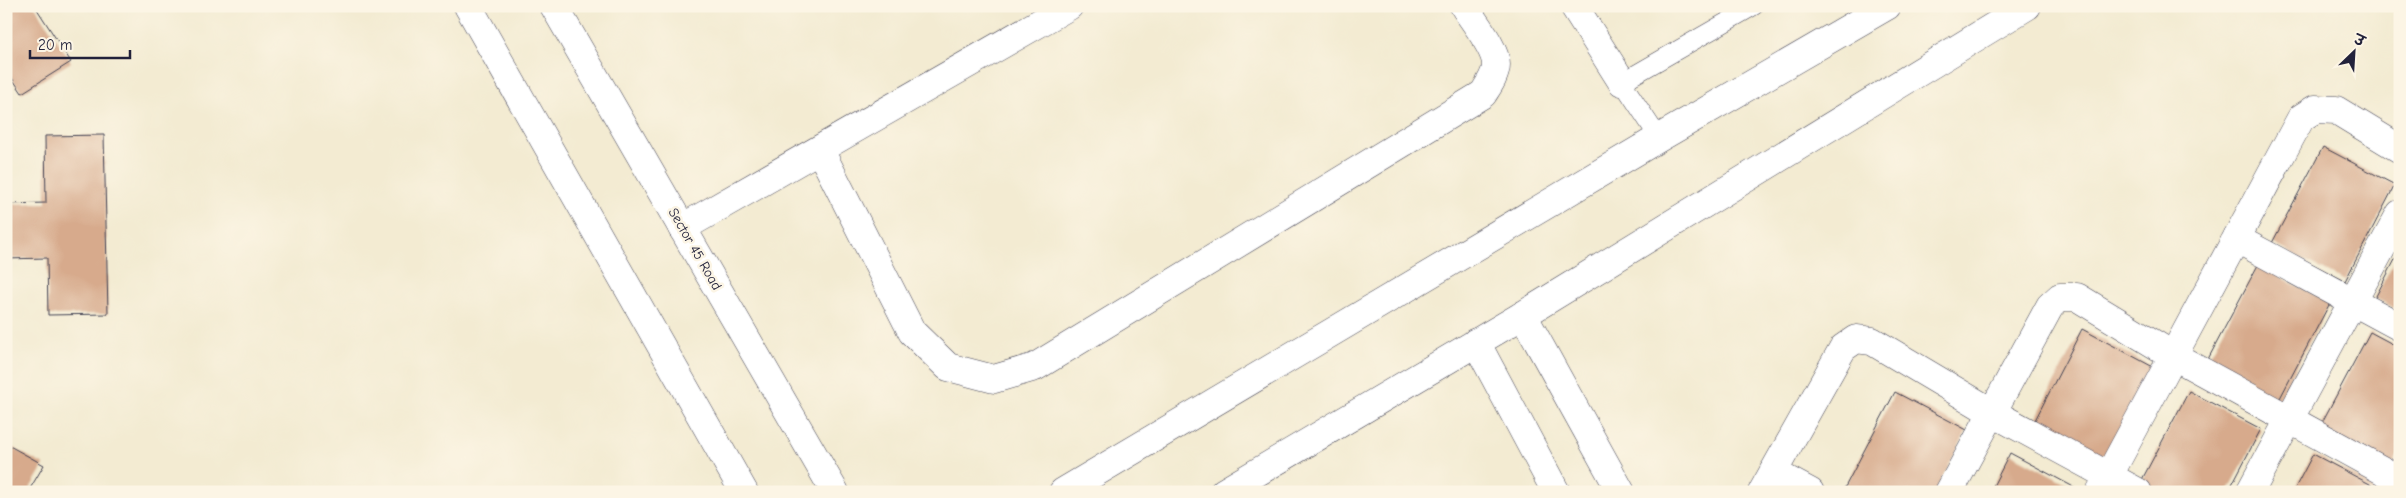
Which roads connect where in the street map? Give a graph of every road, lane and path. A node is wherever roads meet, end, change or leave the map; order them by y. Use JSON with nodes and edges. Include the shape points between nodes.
{"nodes":[{"id":1,"x":468,"y":6,"type":"edge"},
{"id":2,"x":554,"y":6,"type":"edge"},
{"id":3,"x":1070,"y":6,"type":"edge"},
{"id":4,"x":1464,"y":6,"type":"edge"},
{"id":5,"x":1574,"y":6,"type":"edge"},
{"id":6,"x":1754,"y":6,"type":"edge"},
{"id":7,"x":1887,"y":6,"type":"edge"},
{"id":8,"x":2028,"y":6,"type":"edge"},
{"id":9,"x":1622,"y":82,"type":"junction"},
{"id":10,"x":1659,"y":138,"type":"junction"},
{"id":11,"x":2400,"y":149,"type":"edge"},
{"id":12,"x":820,"y":150,"type":"junction"},
{"id":13,"x":2400,"y":214,"type":"edge"},
{"id":14,"x":682,"y":228,"type":"junction"},
{"id":15,"x":2238,"y":239,"type":"junction"},
{"id":16,"x":2352,"y":302,"type":"junction"},
{"id":17,"x":1523,"y":315,"type":"junction"},
{"id":18,"x":2400,"y":327,"type":"edge"},
{"id":19,"x":1476,"y":342,"type":"junction"},
{"id":20,"x":2174,"y":356,"type":"junction"},
{"id":21,"x":1993,"y":413,"type":"junction"},
{"id":22,"x":2289,"y":419,"type":"junction"},
{"id":23,"x":2400,"y":480,"type":"edge"},
{"id":24,"x":1768,"y":482,"type":"edge"},
{"id":25,"x":2105,"y":483,"type":"edge"},
{"id":26,"x":2400,"y":488,"type":"edge"},
{"id":27,"x":744,"y":492,"type":"edge"},
{"id":28,"x":835,"y":492,"type":"edge"},
{"id":29,"x":1063,"y":492,"type":"edge"},
{"id":30,"x":1224,"y":492,"type":"edge"},
{"id":31,"x":1556,"y":492,"type":"edge"},
{"id":32,"x":1621,"y":492,"type":"edge"},
{"id":33,"x":1810,"y":492,"type":"edge"},
{"id":34,"x":1949,"y":492,"type":"edge"},
{"id":35,"x":2138,"y":492,"type":"edge"},
{"id":36,"x":2250,"y":492,"type":"edge"},
{"id":37,"x":2398,"y":492,"type":"edge"}],
"edges":[{"from":1,"to":27,"type":"street"},
{"from":2,"to":14,"type":"street","name":"Sector 45 Road"},
{"from":3,"to":12,"type":"street"},
{"from":4,"to":12,"type":"street","via":[[1492,50],[1496,66],[1491,83],[1483,94],[1035,367],[994,379],[948,367],[912,332]]},
{"from":5,"to":9,"type":"street"},
{"from":6,"to":9,"type":"lane"},
{"from":7,"to":10,"type":"street"},
{"from":8,"to":17,"type":"street"},
{"from":9,"to":10,"type":"lane"},
{"from":10,"to":29,"type":"street"},
{"from":11,"to":15,"type":"street","via":[[2336,110],[2315,109],[2301,118]]},
{"from":12,"to":14,"type":"street"},
{"from":13,"to":16,"type":"street"},
{"from":14,"to":28,"type":"street","name":"Sector 45 Road"},
{"from":15,"to":16,"type":"street"},
{"from":15,"to":20,"type":"street"},
{"from":16,"to":18,"type":"street"},
{"from":16,"to":22,"type":"street"},
{"from":17,"to":19,"type":"street"},
{"from":17,"to":32,"type":"street"},
{"from":19,"to":30,"type":"street"},
{"from":19,"to":31,"type":"street"},
{"from":20,"to":21,"type":"street","via":[[2077,297],[2060,297],[2050,306]]},
{"from":20,"to":22,"type":"street"},
{"from":20,"to":25,"type":"street"},
{"from":21,"to":24,"type":"street","via":[[1872,341],[1856,339],[1843,348]]},
{"from":21,"to":25,"type":"street"},
{"from":21,"to":34,"type":"street"},
{"from":22,"to":23,"type":"street"},
{"from":22,"to":36,"type":"street"},
{"from":24,"to":33,"type":"street"},
{"from":25,"to":35,"type":"street"},
{"from":26,"to":37,"type":"street"}]}
